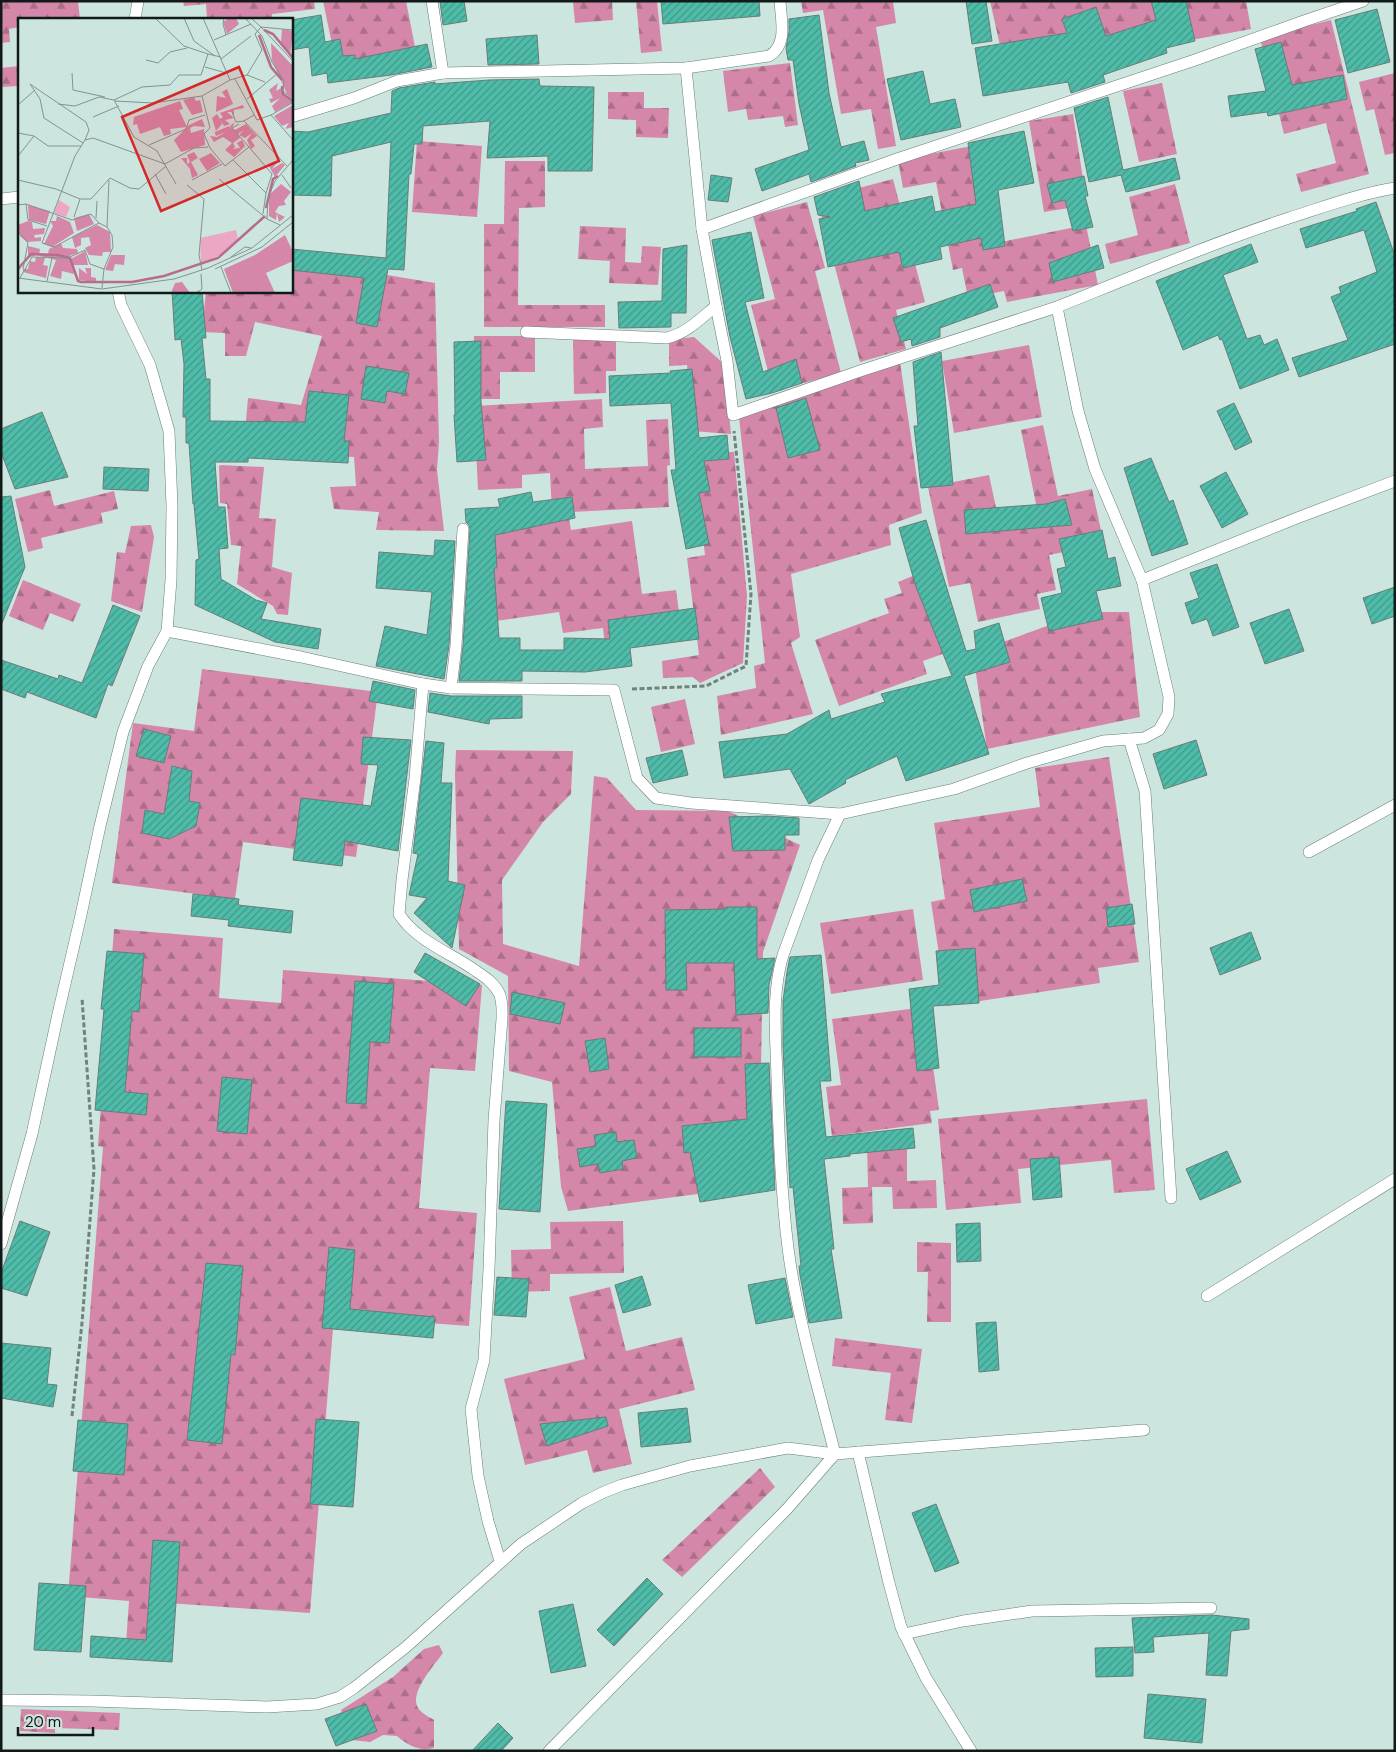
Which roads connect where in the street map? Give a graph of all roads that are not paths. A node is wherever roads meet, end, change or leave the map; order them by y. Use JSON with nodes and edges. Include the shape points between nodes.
{"nodes":[{"id":1,"x":138,"y":1,"type":"edge"},
{"id":2,"x":432,"y":1,"type":"edge"},
{"id":3,"x":780,"y":1,"type":"edge"},
{"id":4,"x":1363,"y":1,"type":"edge"},
{"id":5,"x":136,"y":18,"type":"edge"},
{"id":6,"x":686,"y":68,"type":"junction"},
{"id":7,"x":443,"y":73,"type":"junction"},
{"id":8,"x":292,"y":117,"type":"edge"},
{"id":9,"x":1395,"y":188,"type":"edge"},
{"id":10,"x":18,"y":198,"type":"edge"},
{"id":11,"x":1,"y":200,"type":"edge"},
{"id":12,"x":702,"y":229,"type":"junction"},
{"id":13,"x":118,"y":292,"type":"edge"},
{"id":14,"x":716,"y":306,"type":"junction"},
{"id":15,"x":1057,"y":307,"type":"junction"},
{"id":16,"x":526,"y":332,"type":"dead end"},
{"id":17,"x":1395,"y":481,"type":"edge"},
{"id":18,"x":463,"y":529,"type":"dead end"},
{"id":19,"x":1142,"y":580,"type":"junction"},
{"id":20,"x":167,"y":632,"type":"junction"},
{"id":21,"x":422,"y":684,"type":"junction"},
{"id":22,"x":451,"y":688,"type":"junction"},
{"id":23,"x":1129,"y":739,"type":"junction"},
{"id":24,"x":1395,"y":805,"type":"edge"},
{"id":25,"x":840,"y":814,"type":"junction"},
{"id":26,"x":1309,"y":852,"type":"dead end"},
{"id":27,"x":1395,"y":1179,"type":"edge"},
{"id":28,"x":1171,"y":1198,"type":"dead end"},
{"id":29,"x":1,"y":1244,"type":"edge"},
{"id":30,"x":1207,"y":1296,"type":"dead end"},
{"id":31,"x":1144,"y":1430,"type":"dead end"},
{"id":32,"x":858,"y":1452,"type":"junction"},
{"id":33,"x":835,"y":1454,"type":"junction"},
{"id":34,"x":500,"y":1561,"type":"junction"},
{"id":35,"x":1211,"y":1608,"type":"dead end"},
{"id":36,"x":904,"y":1634,"type":"junction"},
{"id":37,"x":1,"y":1700,"type":"edge"},
{"id":38,"x":549,"y":1751,"type":"edge"},
{"id":39,"x":970,"y":1751,"type":"edge"}],
"edges":[{"from":1,"to":5,"type":"lane"},
{"from":2,"to":7,"type":"lane"},
{"from":3,"to":6,"type":"lane","via":[[782,37],[776,52],[769,56]]},
{"from":4,"to":12,"type":"lane","via":[[897,159]]},
{"from":6,"to":7,"type":"lane"},
{"from":6,"to":12,"type":"lane"},
{"from":7,"to":8,"type":"lane","via":[[397,81]]},
{"from":9,"to":15,"type":"lane","via":[[1365,193],[1272,224]]},
{"from":10,"to":11,"type":"lane"},
{"from":12,"to":14,"type":"lane"},
{"from":13,"to":20,"type":"lane","via":[[121,305],[150,365],[169,431],[172,506]]},
{"from":14,"to":15,"type":"lane","via":[[727,361],[732,414]]},
{"from":14,"to":16,"type":"lane","via":[[686,331],[667,338]]},
{"from":15,"to":19,"type":"lane","via":[[1078,410],[1096,469]]},
{"from":17,"to":19,"type":"lane"},
{"from":18,"to":22,"type":"lane"},
{"from":19,"to":23,"type":"lane","via":[[1169,697],[1168,714],[1159,730],[1144,738]]},
{"from":20,"to":21,"type":"lane"},
{"from":20,"to":29,"type":"lane","via":[[148,666],[123,732],[32,1134]]},
{"from":21,"to":22,"type":"lane"},
{"from":21,"to":34,"type":"lane","via":[[416,778],[399,914],[412,931],[488,979],[502,1003],[484,1360],[471,1409],[478,1476]]},
{"from":22,"to":25,"type":"lane","via":[[614,690],[637,778],[656,798]]},
{"from":23,"to":25,"type":"lane","via":[[1103,741],[954,789]]},
{"from":23,"to":28,"type":"lane","via":[[1144,790]]},
{"from":24,"to":26,"type":"lane"},
{"from":25,"to":33,"type":"lane","via":[[818,860],[783,955],[775,1005],[779,1146],[788,1249],[802,1324]]},
{"from":27,"to":30,"type":"lane"},
{"from":31,"to":32,"type":"lane"},
{"from":32,"to":33,"type":"lane"},
{"from":32,"to":36,"type":"lane"},
{"from":33,"to":34,"type":"lane","via":[[788,1448],[690,1466],[622,1485],[582,1503]]},
{"from":33,"to":38,"type":"lane","via":[[787,1509]]},
{"from":34,"to":37,"type":"lane","via":[[368,1678],[340,1697],[317,1704],[267,1707]]},
{"from":35,"to":36,"type":"lane","via":[[1032,1612],[963,1621]]},
{"from":36,"to":39,"type":"lane"}]}
